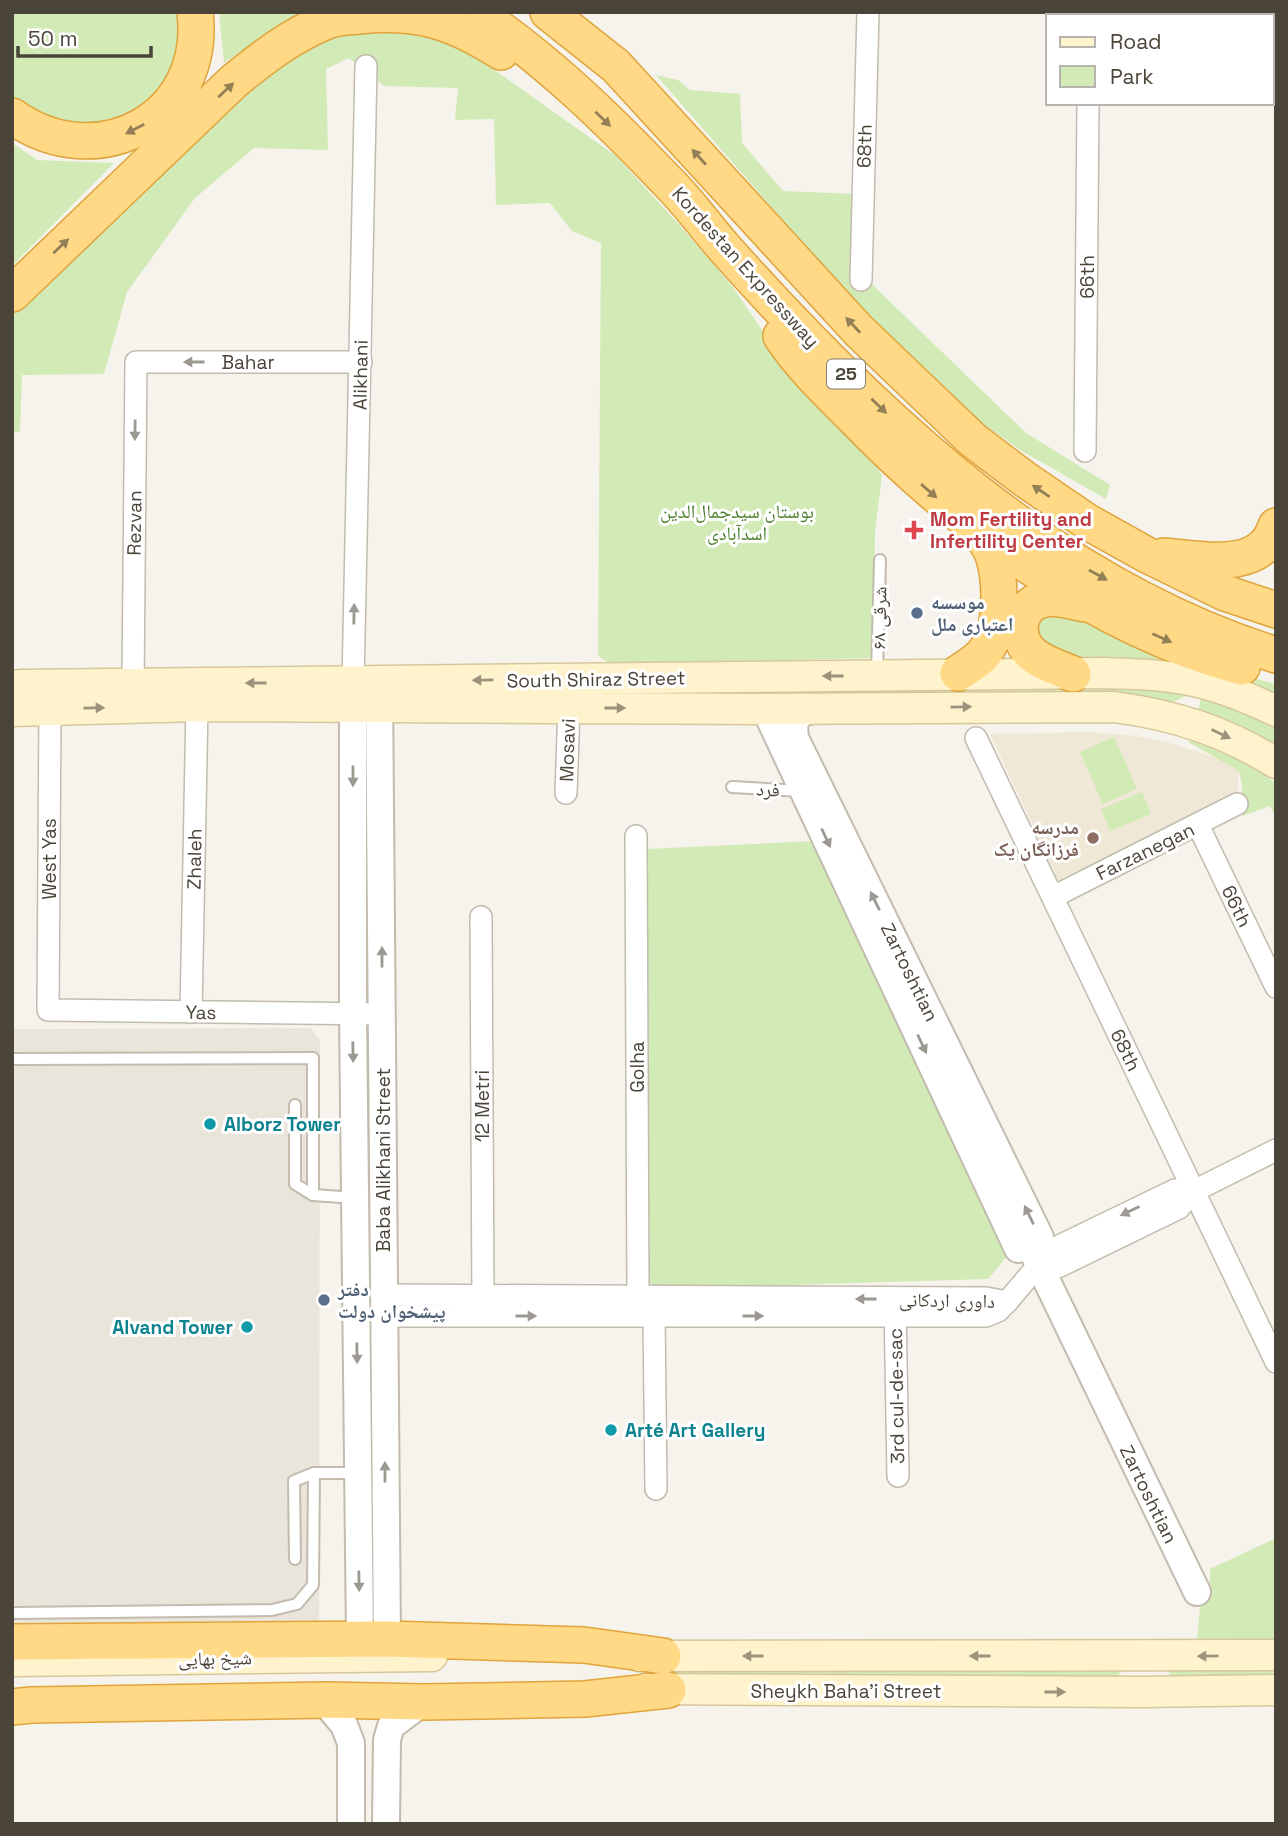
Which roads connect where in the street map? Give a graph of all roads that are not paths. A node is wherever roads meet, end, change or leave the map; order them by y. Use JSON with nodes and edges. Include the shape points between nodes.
{"nodes":[{"id":1,"x":195,"y":12,"type":"edge"},
{"id":2,"x":476,"y":12,"type":"edge"},
{"id":3,"x":868,"y":12,"type":"edge"},
{"id":4,"x":550,"y":13,"type":"edge"},
{"id":5,"x":366,"y":66,"type":"dead end"},
{"id":6,"x":569,"y":86,"type":"junction"},
{"id":7,"x":1088,"y":105,"type":"edge"},
{"id":8,"x":12,"y":116,"type":"edge"},
{"id":9,"x":729,"y":253,"type":"junction"},
{"id":10,"x":861,"y":280,"type":"dead end"},
{"id":11,"x":12,"y":294,"type":"edge"},
{"id":12,"x":136,"y":362,"type":"joint"},
{"id":13,"x":361,"y":362,"type":"junction"},
{"id":14,"x":1086,"y":451,"type":"dead end"},
{"id":15,"x":1276,"y":526,"type":"edge"},
{"id":16,"x":977,"y":530,"type":"junction"},
{"id":17,"x":1147,"y":555,"type":"junction"},
{"id":18,"x":880,"y":560,"type":"dead end"},
{"id":19,"x":1276,"y":588,"type":"edge"},
{"id":20,"x":1093,"y":606,"type":"junction"},
{"id":21,"x":1276,"y":610,"type":"edge"},
{"id":22,"x":1276,"y":655,"type":"edge"},
{"id":23,"x":958,"y":673,"type":"junction"},
{"id":24,"x":1073,"y":674,"type":"junction"},
{"id":25,"x":1276,"y":674,"type":"edge"},
{"id":26,"x":877,"y":675,"type":"junction"},
{"id":27,"x":1171,"y":677,"type":"junction"},
{"id":28,"x":133,"y":684,"type":"junction"},
{"id":29,"x":366,"y":695,"type":"junction"},
{"id":30,"x":19,"y":699,"type":"edge"},
{"id":31,"x":197,"y":706,"type":"junction"},
{"id":32,"x":569,"y":708,"type":"junction"},
{"id":33,"x":765,"y":709,"type":"junction"},
{"id":34,"x":820,"y":709,"type":"junction"},
{"id":35,"x":1276,"y":711,"type":"edge"},
{"id":36,"x":1162,"y":714,"type":"junction"},
{"id":37,"x":976,"y":738,"type":"dead end"},
{"id":38,"x":1276,"y":764,"type":"edge"},
{"id":39,"x":732,"y":787,"type":"dead end"},
{"id":40,"x":804,"y":792,"type":"junction"},
{"id":41,"x":566,"y":793,"type":"dead end"},
{"id":42,"x":1237,"y":804,"type":"dead end"},
{"id":43,"x":1198,"y":825,"type":"junction"},
{"id":44,"x":636,"y":836,"type":"dead end"},
{"id":45,"x":1053,"y":897,"type":"junction"},
{"id":46,"x":481,"y":917,"type":"dead end"},
{"id":47,"x":1276,"y":987,"type":"edge"},
{"id":48,"x":48,"y":1010,"type":"joint"},
{"id":49,"x":191,"y":1012,"type":"junction"},
{"id":50,"x":353,"y":1014,"type":"junction"},
{"id":51,"x":382,"y":1014,"type":"junction"},
{"id":52,"x":12,"y":1059,"type":"edge"},
{"id":53,"x":295,"y":1105,"type":"dead end"},
{"id":54,"x":1276,"y":1150,"type":"edge"},
{"id":55,"x":1194,"y":1191,"type":"junction"},
{"id":56,"x":313,"y":1195,"type":"junction"},
{"id":57,"x":355,"y":1198,"type":"junction"},
{"id":58,"x":1033,"y":1255,"type":"junction"},
{"id":59,"x":638,"y":1297,"type":"junction"},
{"id":60,"x":356,"y":1305,"type":"junction"},
{"id":61,"x":384,"y":1305,"type":"junction"},
{"id":62,"x":483,"y":1305,"type":"junction"},
{"id":63,"x":895,"y":1308,"type":"junction"},
{"id":64,"x":654,"y":1316,"type":"junction"},
{"id":65,"x":1276,"y":1363,"type":"edge"},
{"id":66,"x":314,"y":1473,"type":"junction"},
{"id":67,"x":358,"y":1473,"type":"junction"},
{"id":68,"x":898,"y":1476,"type":"dead end"},
{"id":69,"x":656,"y":1489,"type":"dead end"},
{"id":70,"x":358,"y":1511,"type":"junction"},
{"id":71,"x":386,"y":1512,"type":"junction"},
{"id":72,"x":295,"y":1559,"type":"dead end"},
{"id":73,"x":1197,"y":1592,"type":"dead end"},
{"id":74,"x":12,"y":1613,"type":"edge"},
{"id":75,"x":373,"y":1639,"type":"junction"},
{"id":76,"x":12,"y":1642,"type":"edge"},
{"id":77,"x":1276,"y":1655,"type":"edge"},
{"id":78,"x":418,"y":1656,"type":"joint"},
{"id":79,"x":663,"y":1656,"type":"junction"},
{"id":80,"x":1142,"y":1656,"type":"junction"},
{"id":81,"x":12,"y":1661,"type":"edge"},
{"id":82,"x":12,"y":1689,"type":"edge"},
{"id":83,"x":668,"y":1690,"type":"joint"},
{"id":84,"x":1276,"y":1690,"type":"edge"},
{"id":85,"x":1143,"y":1692,"type":"junction"},
{"id":86,"x":420,"y":1695,"type":"junction"},
{"id":87,"x":323,"y":1700,"type":"junction"},
{"id":88,"x":12,"y":1707,"type":"edge"},
{"id":89,"x":386,"y":1764,"type":"junction"},
{"id":90,"x":351,"y":1767,"type":"junction"},
{"id":91,"x":351,"y":1824,"type":"edge"},
{"id":92,"x":386,"y":1824,"type":"edge"}],
"edges":[{"from":1,"to":8,"type":"highway","one_way":true,"via":[[195,51],[188,77],[173,102],[138,128],[118,138],[79,142],[43,134]]},
{"from":2,"to":6,"type":"highway","name":"Kordestan Expressway","number":"25"},
{"from":3,"to":10,"type":"street","name":"68th"},
{"from":17,"to":4,"type":"highway","name":"Kordestan Expressway","number":"25","one_way":true,"via":[[1086,521],[973,439],[859,331],[616,66]]},
{"from":5,"to":13,"type":"street","name":"Alikhani"},
{"from":6,"to":9,"type":"highway","name":"Kordestan Expressway","number":"25","one_way":true,"via":[[668,181]]},
{"from":11,"to":6,"type":"highway","one_way":true,"via":[[233,82],[271,51],[330,19],[412,14],[440,21],[479,38],[534,75]]},
{"from":7,"to":14,"type":"street","name":"66th"},
{"from":9,"to":16,"type":"highway","one_way":true,"via":[[786,344],[810,373],[888,454]]},
{"from":9,"to":22,"type":"highway","name":"Kordestan Expressway","number":"25","one_way":true,"via":[[873,400],[992,506],[1138,597],[1225,638]]},
{"from":13,"to":12,"type":"street","name":"Bahar","one_way":true},
{"from":12,"to":28,"type":"street","name":"Rezvan","one_way":true},
{"from":29,"to":13,"type":"street","name":"Alikhani","one_way":true},
{"from":15,"to":17,"type":"highway","via":[[1264,547],[1248,557],[1221,560]]},
{"from":16,"to":20,"type":"highway"},
{"from":16,"to":23,"type":"highway","via":[[994,558],[998,588],[995,630],[979,659]]},
{"from":17,"to":19,"type":"highway"},
{"from":17,"to":21,"type":"highway","name":"Kordestan Expressway","number":"25","via":[[1225,593]]},
{"from":18,"to":26,"type":"lane","name":"۶۸ شرقی"},
{"from":20,"to":24,"type":"highway","via":[[1056,598],[1039,600],[1030,605],[1019,628],[1029,651]]},
{"from":20,"to":25,"type":"highway","one_way":true,"via":[[1225,663]]},
{"from":23,"to":24,"type":"main road","name":"South Shiraz Street"},
{"from":23,"to":26,"type":"main road","name":"South Shiraz Street"},
{"from":24,"to":27,"type":"main road","name":"South Shiraz Street"},
{"from":26,"to":29,"type":"main road","name":"South Shiraz Street","one_way":true},
{"from":27,"to":35,"type":"main road","name":"South Shiraz Street","via":[[1238,694]]},
{"from":27,"to":36,"type":"main road","via":[[1188,686],[1190,702],[1185,708]]},
{"from":29,"to":28,"type":"main road","name":"South Shiraz Street","one_way":true},
{"from":28,"to":30,"type":"main road","name":"South Shiraz Street"},
{"from":29,"to":31,"type":"main road","name":"South Shiraz Street"},
{"from":29,"to":32,"type":"main road","name":"South Shiraz Street"},
{"from":29,"to":50,"type":"street","name":"Baba Alikhani Street","one_way":true},
{"from":51,"to":29,"type":"street","name":"Baba Alikhani Street","one_way":true},
{"from":30,"to":31,"type":"main road","name":"South Shiraz Street","one_way":true},
{"from":30,"to":48,"type":"street","name":"West Yas"},
{"from":31,"to":49,"type":"street","name":"Zhaleh"},
{"from":32,"to":33,"type":"main road","name":"South Shiraz Street","one_way":true},
{"from":32,"to":41,"type":"street","name":"Mosavi"},
{"from":33,"to":34,"type":"main road","name":"South Shiraz Street"},
{"from":33,"to":40,"type":"street","name":"Zartoshtian"},
{"from":34,"to":36,"type":"main road","name":"South Shiraz Street","one_way":true,"via":[[1115,707]]},
{"from":58,"to":34,"type":"street","name":"Zartoshtian","one_way":true,"via":[[1040,1237],[795,738],[797,716]]},
{"from":36,"to":38,"type":"main road","name":"South Shiraz Street","one_way":true,"via":[[1206,728]]},
{"from":37,"to":45,"type":"street","name":"68th"},
{"from":39,"to":40,"type":"lane","name":"فرد"},
{"from":40,"to":58,"type":"street","name":"Zartoshtian","one_way":true,"via":[[1018,1249]]},
{"from":42,"to":43,"type":"street","name":"Farzanegan"},
{"from":43,"to":45,"type":"street","name":"Farzanegan"},
{"from":43,"to":47,"type":"street","name":"66th"},
{"from":44,"to":59,"type":"street","name":"Golha"},
{"from":45,"to":55,"type":"street","name":"68th"},
{"from":46,"to":62,"type":"street","name":"12 Metri"},
{"from":48,"to":49,"type":"street","name":"Yas"},
{"from":49,"to":50,"type":"street","name":"Yas"},
{"from":50,"to":51,"type":"street","name":"Yas"},
{"from":50,"to":57,"type":"street","name":"Baba Alikhani Street","one_way":true},
{"from":51,"to":61,"type":"street","name":"Baba Alikhani Street"},
{"from":52,"to":56,"type":"lane","via":[[313,1058]]},
{"from":53,"to":56,"type":"lane","via":[[295,1184]]},
{"from":54,"to":55,"type":"street"},
{"from":55,"to":58,"type":"street","via":[[1180,1208],[1060,1266],[1049,1269]]},
{"from":55,"to":65,"type":"street","name":"68th"},
{"from":56,"to":57,"type":"lane"},
{"from":57,"to":60,"type":"street","name":"Baba Alikhani Street"},
{"from":58,"to":63,"type":"street","name":"داوری اردکانی","via":[[1007,1302],[986,1316]]},
{"from":58,"to":73,"type":"street","name":"Zartoshtian"},
{"from":59,"to":62,"type":"street","name":"داوری اردکانی"},
{"from":63,"to":59,"type":"street","name":"داوری اردکانی","one_way":true},
{"from":59,"to":64,"type":"street"},
{"from":60,"to":61,"type":"street"},
{"from":60,"to":67,"type":"street","name":"Baba Alikhani Street","one_way":true},
{"from":61,"to":62,"type":"street","name":"داوری اردکانی"},
{"from":71,"to":61,"type":"street","name":"Baba Alikhani Street","one_way":true},
{"from":62,"to":64,"type":"street","name":"داوری اردکانی","one_way":true},
{"from":64,"to":63,"type":"street","name":"داوری اردکانی","one_way":true},
{"from":63,"to":68,"type":"street","name":"3rd cul-de-sac"},
{"from":64,"to":69,"type":"street"},
{"from":66,"to":67,"type":"lane"},
{"from":66,"to":72,"type":"lane","via":[[294,1481]]},
{"from":66,"to":74,"type":"lane","via":[[313,1585],[297,1604],[272,1610]]},
{"from":67,"to":70,"type":"street","name":"Baba Alikhani Street"},
{"from":70,"to":71,"type":"street"},
{"from":70,"to":75,"type":"street","name":"Baba Alikhani Street","one_way":true},
{"from":71,"to":75,"type":"street","name":"Baba Alikhani Street"},
{"from":75,"to":76,"type":"highway"},
{"from":75,"to":79,"type":"highway","via":[[584,1645]]},
{"from":77,"to":80,"type":"main road","name":"Sheykh Baha'i Street","one_way":true},
{"from":78,"to":79,"type":"main road","name":"Sheykh Baha'i Street"},
{"from":78,"to":81,"type":"main road","name":"شیخ بهایی"},
{"from":80,"to":79,"type":"main road","name":"Sheykh Baha'i Street","one_way":true},
{"from":80,"to":85,"type":"main road"},
{"from":82,"to":86,"type":"main road","name":"شیخ بهایی"},
{"from":83,"to":85,"type":"main road","name":"Sheykh Baha'i Street","one_way":true},
{"from":83,"to":86,"type":"highway","via":[[585,1699]]},
{"from":84,"to":85,"type":"main road","name":"Sheykh Baha'i Street"},
{"from":86,"to":87,"type":"highway"},
{"from":86,"to":89,"type":"street","via":[[391,1726]]},
{"from":87,"to":88,"type":"highway"},
{"from":87,"to":90,"type":"street","via":[[344,1725],[351,1743]]},
{"from":89,"to":90,"type":"street","via":[[381,1756],[366,1755]]},
{"from":89,"to":92,"type":"street"},
{"from":90,"to":91,"type":"street"}]}
